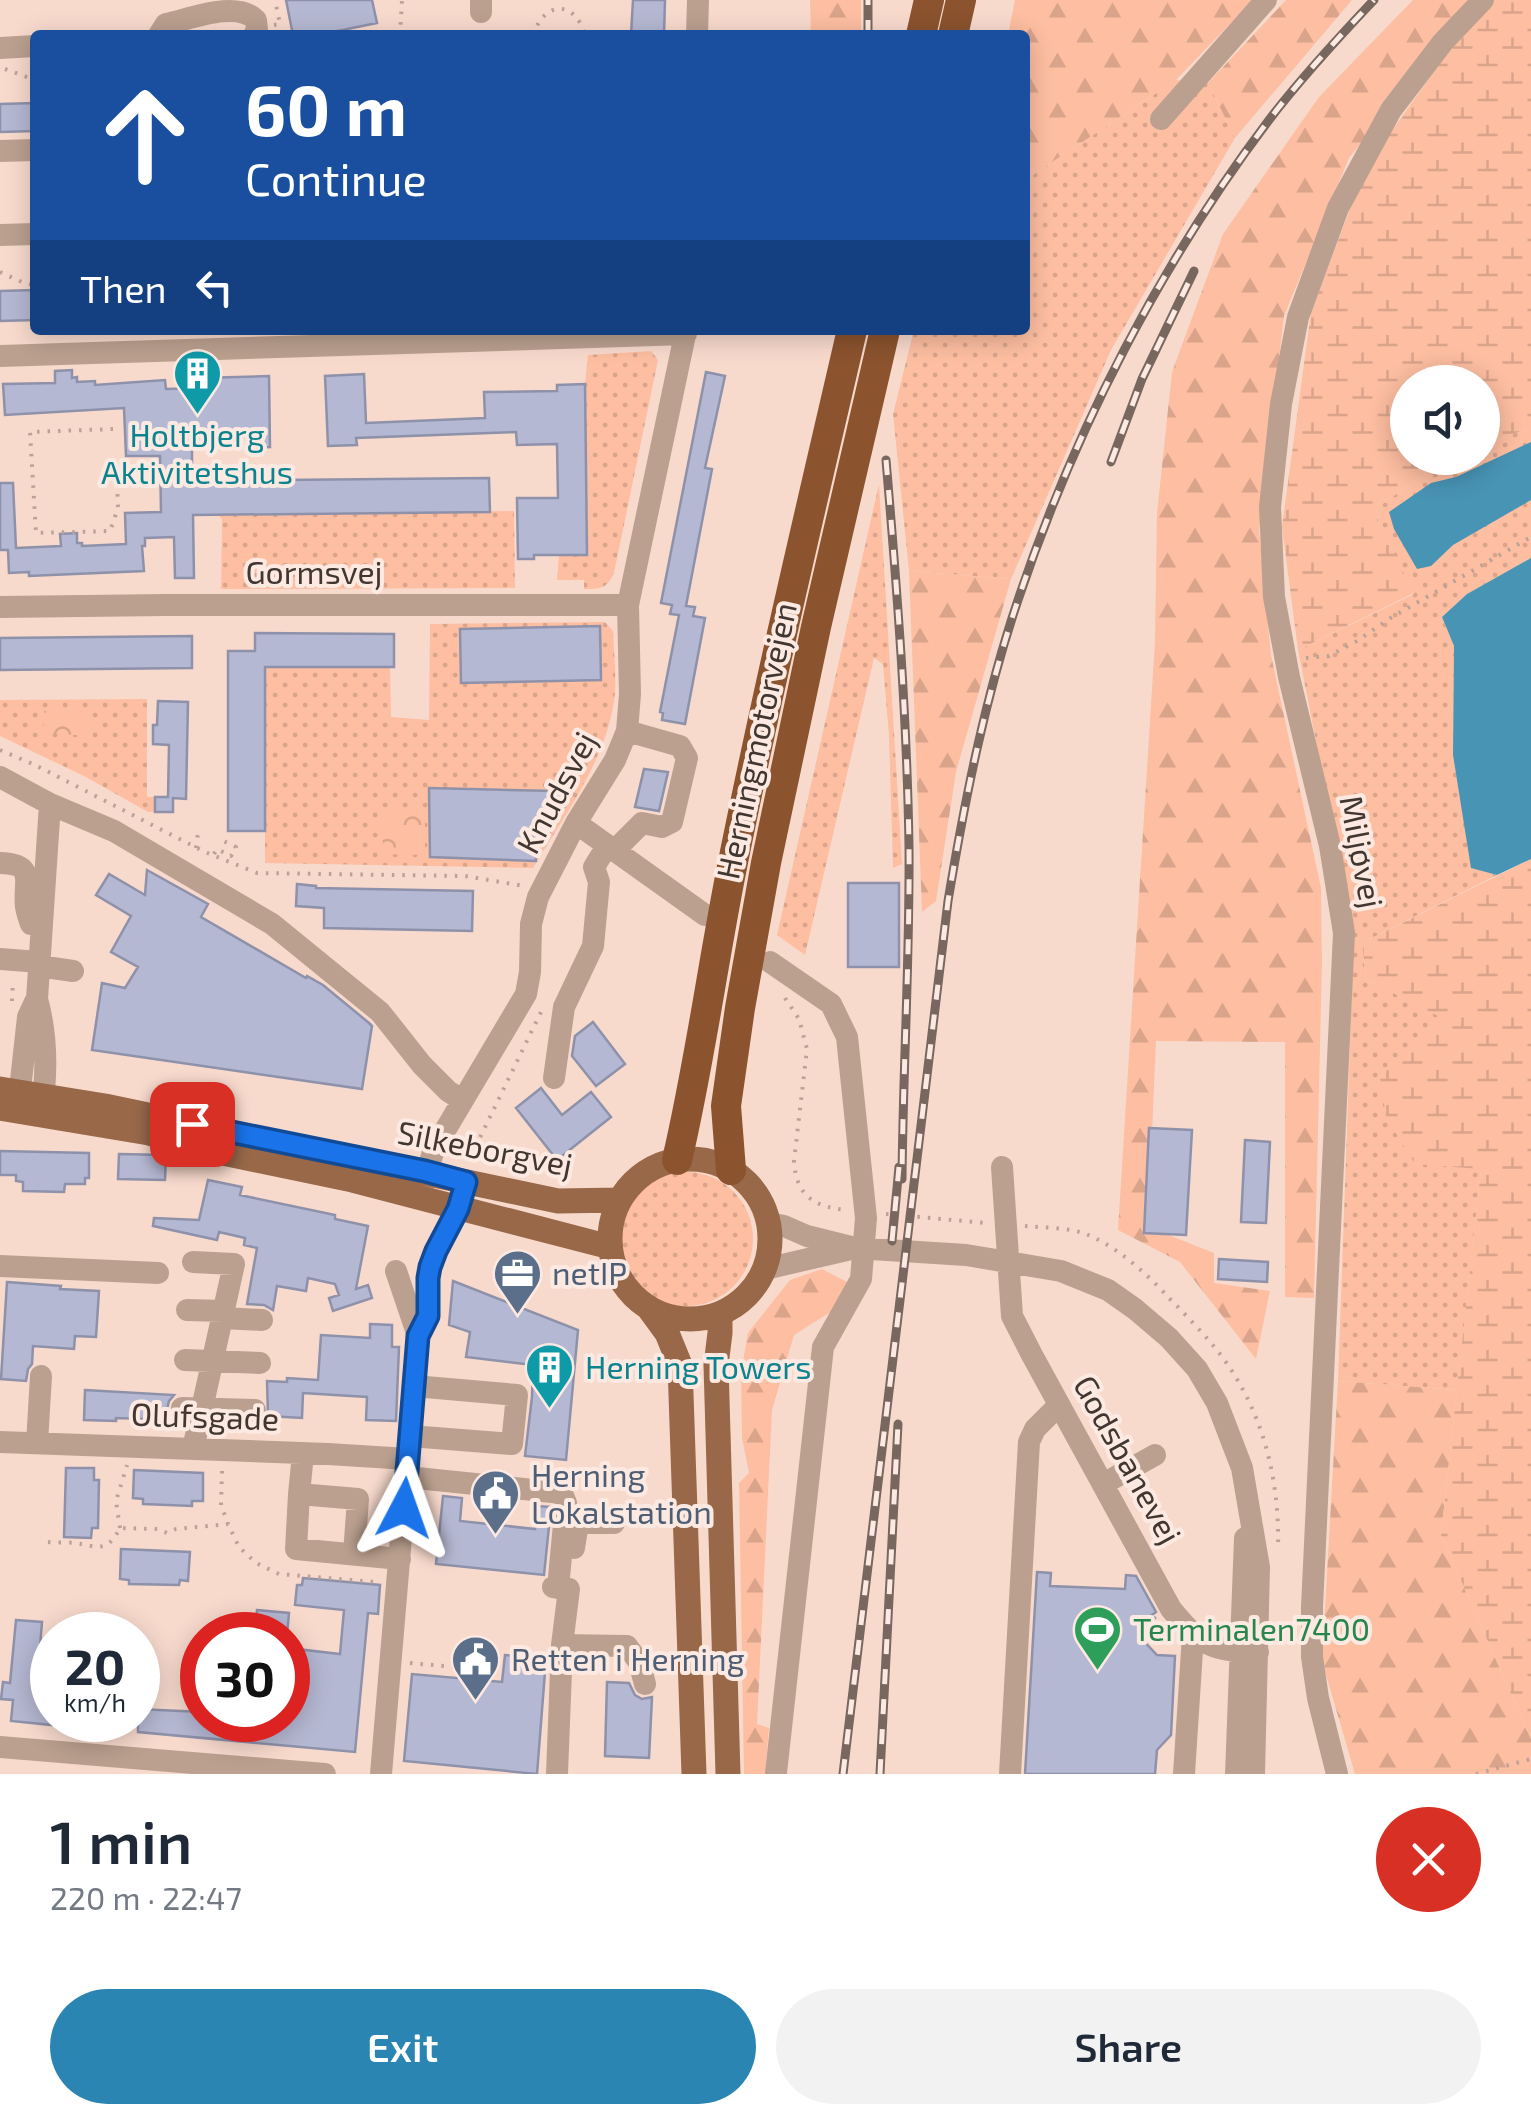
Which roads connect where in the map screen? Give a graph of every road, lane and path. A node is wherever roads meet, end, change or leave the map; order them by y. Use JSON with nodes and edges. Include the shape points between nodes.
{"nodes":[{"id":1,"x":402,"y":0,"type":"edge"},
{"id":2,"x":698,"y":0,"type":"edge"},
{"id":3,"x":929,"y":0,"type":"edge"},
{"id":4,"x":961,"y":0,"type":"edge"},
{"id":5,"x":1266,"y":0,"type":"edge"},
{"id":6,"x":1484,"y":0,"type":"edge"},
{"id":7,"x":280,"y":24,"type":"dead end"},
{"id":8,"x":162,"y":30,"type":"edge"},
{"id":9,"x":257,"y":30,"type":"edge"},
{"id":10,"x":281,"y":30,"type":"edge"},
{"id":11,"x":400,"y":30,"type":"edge"},
{"id":12,"x":535,"y":30,"type":"edge"},
{"id":13,"x":583,"y":30,"type":"edge"},
{"id":14,"x":697,"y":30,"type":"edge"},
{"id":15,"x":922,"y":30,"type":"edge"},
{"id":16,"x":954,"y":30,"type":"edge"},
{"id":17,"x":30,"y":46,"type":"edge"},
{"id":18,"x":0,"y":48,"type":"edge"},
{"id":19,"x":0,"y":68,"type":"edge"},
{"id":20,"x":30,"y":78,"type":"edge"},
{"id":21,"x":1161,"y":119,"type":"dead end"},
{"id":22,"x":30,"y":150,"type":"edge"},
{"id":23,"x":0,"y":151,"type":"edge"},
{"id":24,"x":30,"y":234,"type":"edge"},
{"id":25,"x":0,"y":235,"type":"edge"},
{"id":26,"x":0,"y":272,"type":"edge"},
{"id":27,"x":30,"y":284,"type":"edge"},
{"id":28,"x":452,"y":335,"type":"edge"},
{"id":29,"x":685,"y":335,"type":"edge"},
{"id":30,"x":851,"y":335,"type":"edge"},
{"id":31,"x":884,"y":335,"type":"edge"},
{"id":32,"x":374,"y":336,"type":"edge"},
{"id":33,"x":88,"y":341,"type":"edge"},
{"id":34,"x":0,"y":356,"type":"edge"},
{"id":35,"x":114,"y":429,"type":"dead end"},
{"id":36,"x":117,"y":483,"type":"dead end"},
{"id":37,"x":1531,"y":537,"type":"edge"},
{"id":38,"x":628,"y":605,"type":"junction"},
{"id":39,"x":0,"y":607,"type":"edge"},
{"id":40,"x":1302,"y":658,"type":"dead end"},
{"id":41,"x":626,"y":731,"type":"junction"},
{"id":42,"x":0,"y":750,"type":"edge"},
{"id":43,"x":0,"y":777,"type":"edge"},
{"id":44,"x":50,"y":804,"type":"junction"},
{"id":45,"x":576,"y":823,"type":"junction"},
{"id":46,"x":198,"y":833,"type":"dead end"},
{"id":47,"x":219,"y":839,"type":"dead end"},
{"id":48,"x":196,"y":848,"type":"junction"},
{"id":49,"x":611,"y":848,"type":"junction"},
{"id":50,"x":0,"y":853,"type":"edge"},
{"id":51,"x":46,"y":854,"type":"junction"},
{"id":52,"x":213,"y":856,"type":"junction"},
{"id":53,"x":0,"y":863,"type":"edge"},
{"id":54,"x":543,"y":889,"type":"junction"},
{"id":55,"x":705,"y":915,"type":"dead end"},
{"id":56,"x":41,"y":925,"type":"junction"},
{"id":57,"x":0,"y":959,"type":"edge"},
{"id":58,"x":770,"y":962,"type":"dead end"},
{"id":59,"x":39,"y":964,"type":"junction"},
{"id":60,"x":74,"y":971,"type":"dead end"},
{"id":61,"x":778,"y":992,"type":"dead end"},
{"id":62,"x":526,"y":994,"type":"junction"},
{"id":63,"x":564,"y":1006,"type":"junction"},
{"id":64,"x":554,"y":1078,"type":"dead end"},
{"id":65,"x":462,"y":1100,"type":"junction"},
{"id":66,"x":17,"y":1105,"type":"edge"},
{"id":67,"x":199,"y":1148,"type":"junction"},
{"id":68,"x":677,"y":1160,"type":"junction"},
{"id":69,"x":1002,"y":1168,"type":"dead end"},
{"id":70,"x":731,"y":1170,"type":"junction"},
{"id":71,"x":425,"y":1171,"type":"junction"},
{"id":72,"x":466,"y":1182,"type":"junction"},
{"id":73,"x":420,"y":1198,"type":"junction"},
{"id":74,"x":620,"y":1200,"type":"junction"},
{"id":75,"x":458,"y":1209,"type":"junction"},
{"id":76,"x":854,"y":1211,"type":"dead end"},
{"id":77,"x":873,"y":1212,"type":"dead end"},
{"id":78,"x":768,"y":1223,"type":"junction"},
{"id":79,"x":991,"y":1223,"type":"dead end"},
{"id":80,"x":1011,"y":1225,"type":"dead end"},
{"id":81,"x":1050,"y":1228,"type":"dead end"},
{"id":82,"x":610,"y":1247,"type":"junction"},
{"id":83,"x":855,"y":1248,"type":"junction"},
{"id":84,"x":193,"y":1262,"type":"dead end"},
{"id":85,"x":0,"y":1266,"type":"edge"},
{"id":86,"x":765,"y":1268,"type":"junction"},
{"id":87,"x":396,"y":1271,"type":"dead end"},
{"id":88,"x":158,"y":1273,"type":"dead end"},
{"id":89,"x":648,"y":1308,"type":"junction"},
{"id":90,"x":187,"y":1310,"type":"dead end"},
{"id":91,"x":222,"y":1314,"type":"junction"},
{"id":92,"x":720,"y":1314,"type":"junction"},
{"id":93,"x":262,"y":1320,"type":"dead end"},
{"id":94,"x":418,"y":1336,"type":"junction"},
{"id":95,"x":185,"y":1360,"type":"dead end"},
{"id":96,"x":212,"y":1361,"type":"junction"},
{"id":97,"x":260,"y":1363,"type":"dead end"},
{"id":98,"x":41,"y":1376,"type":"dead end"},
{"id":99,"x":414,"y":1386,"type":"junction"},
{"id":100,"x":1060,"y":1405,"type":"junction"},
{"id":101,"x":192,"y":1408,"type":"junction"},
{"id":102,"x":256,"y":1410,"type":"dead end"},
{"id":103,"x":0,"y":1442,"type":"edge"},
{"id":104,"x":37,"y":1443,"type":"junction"},
{"id":105,"x":130,"y":1448,"type":"junction"},
{"id":106,"x":192,"y":1450,"type":"junction"},
{"id":107,"x":302,"y":1454,"type":"junction"},
{"id":108,"x":1154,"y":1455,"type":"dead end"},
{"id":109,"x":408,"y":1457,"type":"junction"},
{"id":110,"x":1103,"y":1484,"type":"junction"},
{"id":111,"x":300,"y":1494,"type":"junction"},
{"id":112,"x":614,"y":1523,"type":"dead end"},
{"id":113,"x":228,"y":1524,"type":"dead end"},
{"id":114,"x":120,"y":1528,"type":"junction"},
{"id":115,"x":48,"y":1542,"type":"dead end"},
{"id":116,"x":354,"y":1554,"type":"junction"},
{"id":117,"x":400,"y":1558,"type":"junction"},
{"id":118,"x":558,"y":1588,"type":"junction"},
{"id":119,"x":1193,"y":1635,"type":"junction"},
{"id":120,"x":557,"y":1646,"type":"junction"},
{"id":121,"x":1249,"y":1652,"type":"junction"},
{"id":122,"x":409,"y":1663,"type":"dead end"},
{"id":123,"x":490,"y":1670,"type":"dead end"},
{"id":124,"x":645,"y":1684,"type":"dead end"},
{"id":125,"x":0,"y":1747,"type":"edge"},
{"id":126,"x":1531,"y":1759,"type":"edge"},
{"id":127,"x":776,"y":1773,"type":"edge"},
{"id":128,"x":325,"y":1774,"type":"edge"},
{"id":129,"x":381,"y":1774,"type":"edge"},
{"id":130,"x":556,"y":1774,"type":"edge"},
{"id":131,"x":694,"y":1774,"type":"edge"},
{"id":132,"x":728,"y":1774,"type":"edge"},
{"id":133,"x":1010,"y":1774,"type":"edge"},
{"id":134,"x":1184,"y":1774,"type":"edge"},
{"id":135,"x":1236,"y":1774,"type":"edge"},
{"id":136,"x":1254,"y":1774,"type":"edge"},
{"id":137,"x":1338,"y":1774,"type":"edge"},
{"id":138,"x":1476,"y":1774,"type":"edge"}],
"edges":[{"from":1,"to":11,"type":"path"},
{"from":2,"to":14,"type":"street"},
{"from":3,"to":15,"type":"highway"},
{"from":4,"to":16,"type":"highway"},
{"from":5,"to":21,"type":"street"},
{"from":6,"to":137,"type":"street","name":"Miljøvej","via":[[1391,110],[1338,208],[1298,317],[1270,506],[1274,597],[1344,933],[1312,1607],[1318,1698]]},
{"from":7,"to":10,"type":"path"},
{"from":8,"to":9,"type":"street","via":[[228,10],[250,14]]},
{"from":12,"to":13,"type":"path","via":[[540,16],[562,3]]},
{"from":17,"to":18,"type":"street"},
{"from":19,"to":20,"type":"path"},
{"from":22,"to":23,"type":"street"},
{"from":24,"to":25,"type":"street"},
{"from":26,"to":27,"type":"path"},
{"from":28,"to":32,"type":"street"},
{"from":29,"to":38,"type":"street","name":"Knudsvej"},
{"from":30,"to":68,"type":"highway","name":"Herningmotorvejen","via":[[733,864]]},
{"from":31,"to":70,"type":"highway","name":"Herningmotorvejen","via":[[766,862],[726,1106]]},
{"from":32,"to":33,"type":"street"},
{"from":33,"to":34,"type":"street"},
{"from":35,"to":36,"type":"path","via":[[30,432],[36,533],[110,531]]},
{"from":37,"to":40,"type":"path","via":[[1329,656]]},
{"from":38,"to":39,"type":"street","name":"Gormsvej"},
{"from":38,"to":41,"type":"street","name":"Knudsvej"},
{"from":41,"to":45,"type":"street","name":"Knudsvej"},
{"from":41,"to":49,"type":"street","via":[[680,746],[687,758],[672,822],[642,823]]},
{"from":42,"to":48,"type":"path"},
{"from":43,"to":44,"type":"street"},
{"from":44,"to":51,"type":"street"},
{"from":44,"to":65,"type":"street","via":[[114,831],[272,924],[380,1012]]},
{"from":45,"to":49,"type":"street"},
{"from":45,"to":54,"type":"street","name":"Knudsvej"},
{"from":46,"to":48,"type":"path"},
{"from":47,"to":52,"type":"path","via":[[236,847],[231,856],[217,849]]},
{"from":48,"to":52,"type":"path"},
{"from":49,"to":55,"type":"street"},
{"from":49,"to":63,"type":"street","via":[[594,867],[600,882],[593,946]]},
{"from":50,"to":51,"type":"street"},
{"from":51,"to":56,"type":"street"},
{"from":52,"to":54,"type":"path","via":[[257,873],[465,876]]},
{"from":53,"to":56,"type":"street","via":[[22,868],[31,924]]},
{"from":54,"to":62,"type":"street","name":"Knudsvej","via":[[531,924]]},
{"from":56,"to":59,"type":"street"},
{"from":57,"to":59,"type":"street"},
{"from":58,"to":127,"type":"street","via":[[831,1004],[847,1037],[866,1218],[861,1279],[823,1346]]},
{"from":59,"to":60,"type":"street"},
{"from":59,"to":66,"type":"street","via":[[42,1016]]},
{"from":61,"to":76,"type":"path","via":[[799,1020],[806,1049],[795,1174],[820,1206]]},
{"from":62,"to":63,"type":"street"},
{"from":62,"to":65,"type":"street","name":"Knudsvej"},
{"from":63,"to":64,"type":"street"},
{"from":65,"to":71,"type":"street","name":"Knudsvej"},
{"from":66,"to":67,"type":"main road","name":"Silkeborgvej"},
{"from":66,"to":67,"type":"main road","name":"Silkeborgvej","via":[[145,1144]]},
{"from":66,"to":71,"type":"main road","name":"Silkeborgvej","via":[[105,1106]]},
{"from":67,"to":73,"type":"main road","name":"Silkeborgvej"},
{"from":68,"to":70,"type":"main road"},
{"from":68,"to":74,"type":"main road","via":[[638,1178]]},
{"from":69,"to":100,"type":"street","name":"Godsbanevej","via":[[1012,1316]]},
{"from":70,"to":78,"type":"main road","via":[[755,1192]]},
{"from":71,"to":72,"type":"main road","name":"Silkeborgvej"},
{"from":71,"to":73,"type":"street","name":"Knudsvej"},
{"from":72,"to":74,"type":"main road","name":"Silkeborgvej","via":[[558,1201]]},
{"from":72,"to":75,"type":"street"},
{"from":73,"to":75,"type":"main road","name":"Silkeborgvej"},
{"from":74,"to":82,"type":"main road"},
{"from":75,"to":82,"type":"main road","name":"Silkeborgvej"},
{"from":75,"to":94,"type":"street","via":[[430,1267],[428,1316]]},
{"from":77,"to":79,"type":"path"},
{"from":78,"to":83,"type":"street"},
{"from":78,"to":86,"type":"main road"},
{"from":80,"to":81,"type":"path"},
{"from":82,"to":89,"type":"main road","via":[[622,1282]]},
{"from":83,"to":86,"type":"street"},
{"from":83,"to":121,"type":"street","via":[[966,1254],[1060,1271],[1108,1290],[1170,1338],[1218,1403],[1242,1468]]},
{"from":84,"to":91,"type":"street","via":[[234,1264]]},
{"from":85,"to":88,"type":"street"},
{"from":86,"to":92,"type":"main road","via":[[754,1288]]},
{"from":87,"to":94,"type":"street"},
{"from":89,"to":92,"type":"main road","via":[[671,1317]]},
{"from":89,"to":131,"type":"main road","via":[[680,1364]]},
{"from":90,"to":91,"type":"street"},
{"from":91,"to":93,"type":"street"},
{"from":91,"to":96,"type":"street"},
{"from":92,"to":132,"type":"main road"},
{"from":94,"to":99,"type":"street"},
{"from":95,"to":96,"type":"street"},
{"from":96,"to":97,"type":"street"},
{"from":96,"to":101,"type":"street"},
{"from":98,"to":104,"type":"street"},
{"from":99,"to":109,"type":"street"},
{"from":99,"to":109,"type":"street","via":[[517,1395],[512,1444]]},
{"from":100,"to":110,"type":"street","name":"Godsbanevej"},
{"from":100,"to":133,"type":"street","via":[[1029,1442]]},
{"from":101,"to":102,"type":"street"},
{"from":101,"to":106,"type":"street"},
{"from":103,"to":104,"type":"street","name":"Olufsgade"},
{"from":104,"to":105,"type":"street","name":"Olufsgade"},
{"from":105,"to":106,"type":"street","name":"Olufsgade"},
{"from":105,"to":114,"type":"path","via":[[116,1500]]},
{"from":106,"to":107,"type":"street","name":"Olufsgade"},
{"from":107,"to":109,"type":"street","name":"Olufsgade"},
{"from":107,"to":111,"type":"street"},
{"from":108,"to":110,"type":"street"},
{"from":109,"to":117,"type":"street"},
{"from":109,"to":118,"type":"street","via":[[562,1493]]},
{"from":110,"to":119,"type":"street","name":"Godsbanevej","via":[[1171,1609]]},
{"from":111,"to":116,"type":"street","via":[[296,1549]]},
{"from":111,"to":116,"type":"street","via":[[358,1499]]},
{"from":112,"to":118,"type":"street","via":[[578,1522]]},
{"from":113,"to":114,"type":"path","via":[[167,1533]]},
{"from":114,"to":115,"type":"path","via":[[114,1541],[95,1548]]},
{"from":116,"to":117,"type":"street"},
{"from":117,"to":129,"type":"street"},
{"from":118,"to":120,"type":"street"},
{"from":119,"to":121,"type":"street","via":[[1214,1648]]},
{"from":119,"to":134,"type":"street"},
{"from":120,"to":124,"type":"street","via":[[627,1646]]},
{"from":120,"to":130,"type":"street"},
{"from":121,"to":135,"type":"street"},
{"from":121,"to":136,"type":"street"},
{"from":122,"to":123,"type":"path"},
{"from":125,"to":128,"type":"street"},
{"from":126,"to":138,"type":"path"}]}
